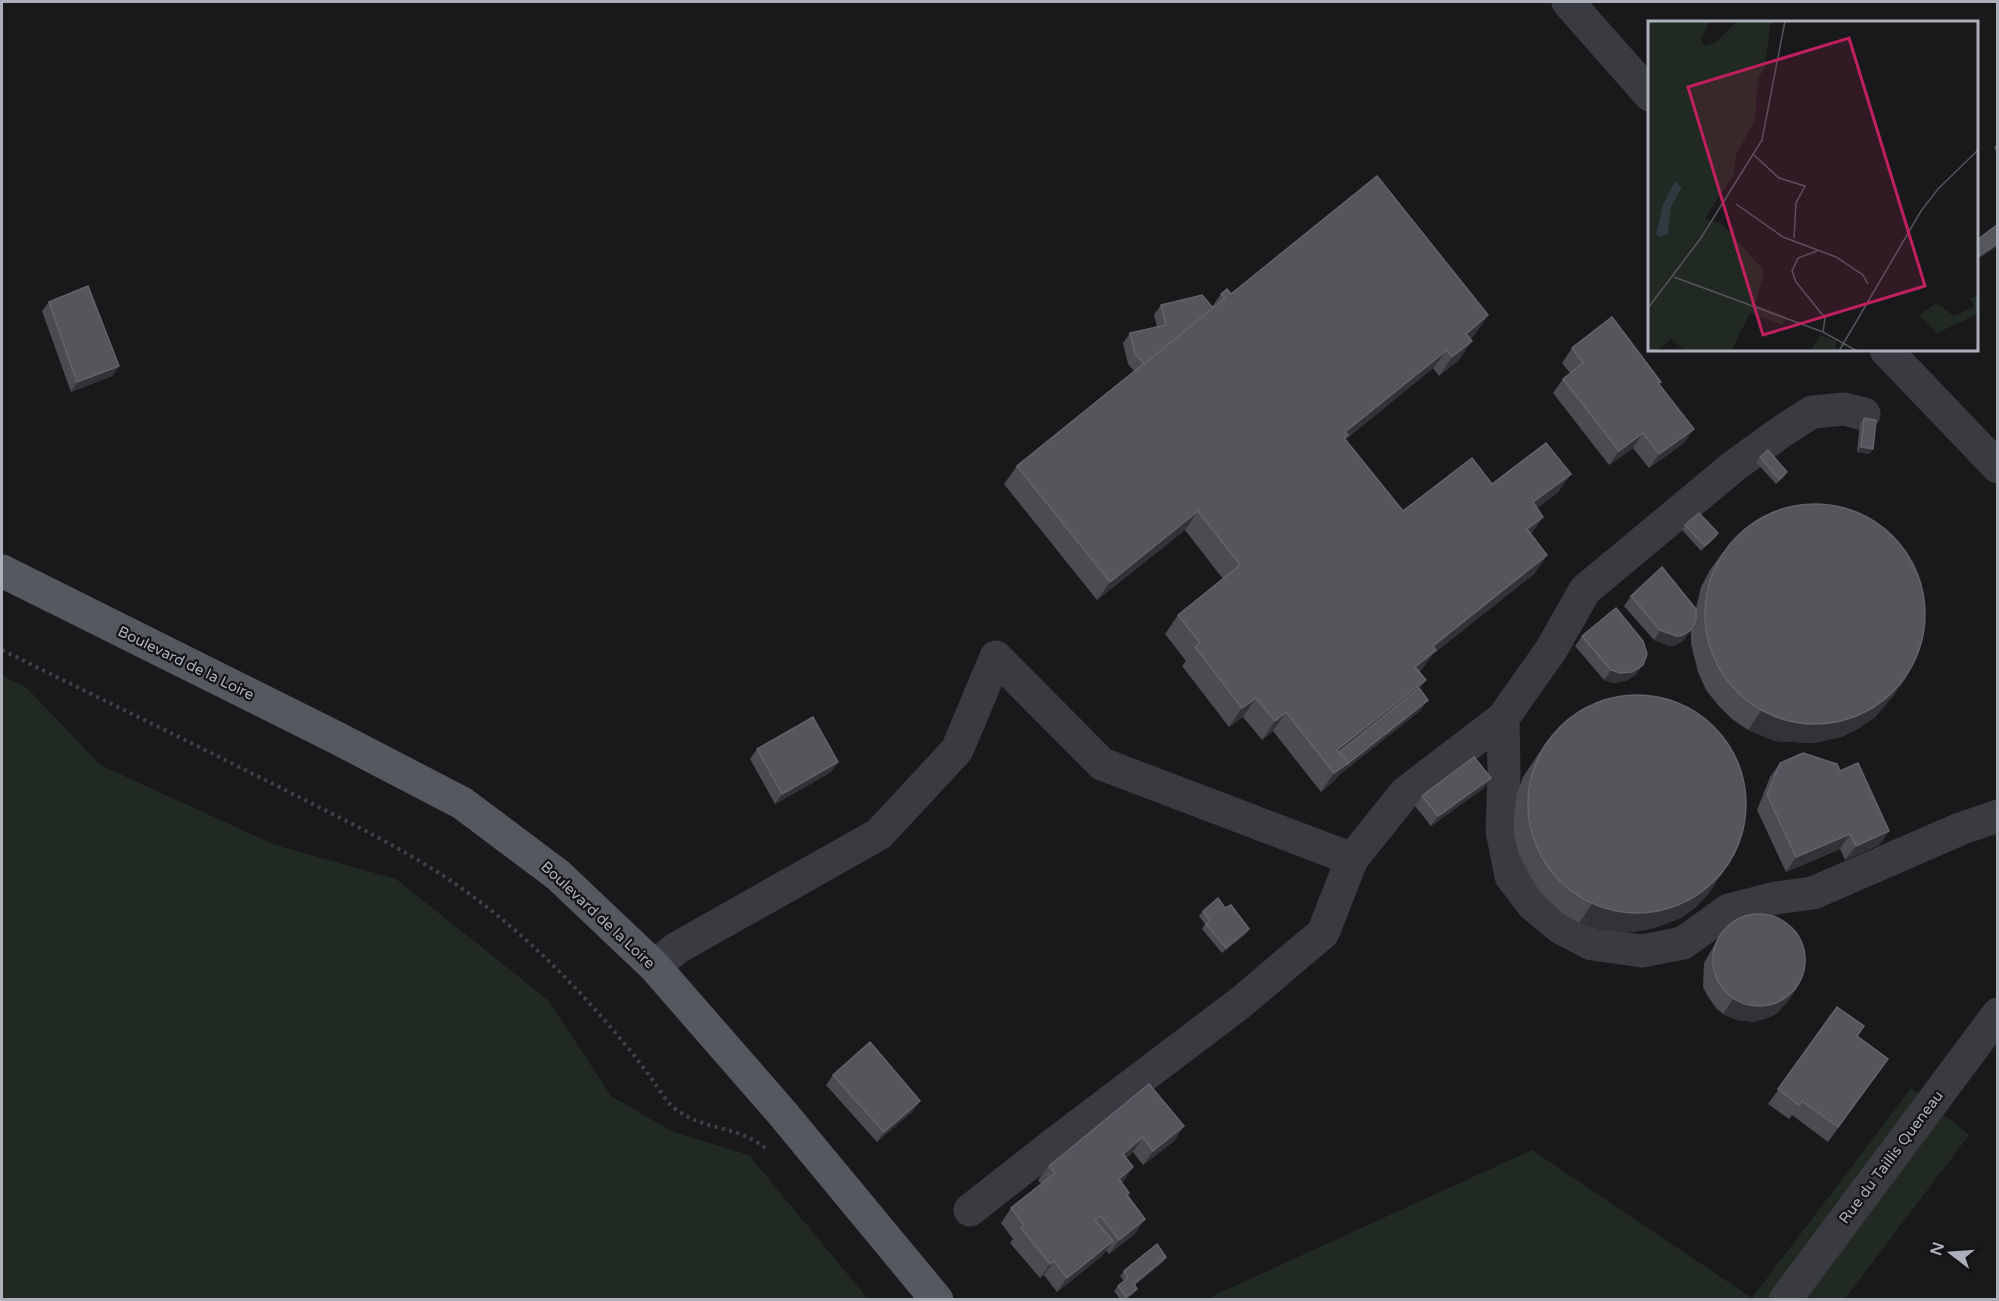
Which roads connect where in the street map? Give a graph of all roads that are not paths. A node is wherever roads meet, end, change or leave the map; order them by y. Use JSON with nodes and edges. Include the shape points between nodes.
{"nodes":[{"id":1,"x":1568,"y":2,"type":"edge"},
{"id":2,"x":1648,"y":92,"type":"edge"},
{"id":3,"x":1887,"y":351,"type":"edge"},
{"id":4,"x":1864,"y":414,"type":"dead end"},
{"id":5,"x":1998,"y":467,"type":"edge"},
{"id":6,"x":2,"y":571,"type":"edge"},
{"id":7,"x":1503,"y":718,"type":"junction"},
{"id":8,"x":1998,"y":816,"type":"edge"},
{"id":9,"x":1352,"y":859,"type":"junction"},
{"id":10,"x":654,"y":966,"type":"junction"},
{"id":11,"x":1998,"y":1014,"type":"edge"},
{"id":12,"x":970,"y":1210,"type":"dead end"},
{"id":13,"x":937,"y":1299,"type":"edge"},
{"id":14,"x":1785,"y":1299,"type":"edge"}],
"edges":[{"from":1,"to":2,"type":"street"},
{"from":3,"to":5,"type":"street"},
{"from":4,"to":7,"type":"street","via":[[1845,409],[1812,412],[1734,466],[1585,590],[1551,650]]},
{"from":6,"to":10,"type":"main road","name":"Boulevard de la Loire","via":[[462,803],[558,875]]},
{"from":7,"to":8,"type":"street","via":[[1502,830],[1511,876],[1533,905],[1561,928],[1592,944],[1642,951],[1683,943],[1729,910],[1813,893]]},
{"from":7,"to":9,"type":"street","via":[[1406,793]]},
{"from":9,"to":10,"type":"street","via":[[1102,764],[996,657],[957,750],[879,834],[677,948]]},
{"from":9,"to":12,"type":"street","via":[[1323,933],[1240,1003]]},
{"from":10,"to":13,"type":"main road","name":"Boulevard de la Loire"},
{"from":11,"to":14,"type":"street","name":"Rue du Taillis Queneau"}]}
